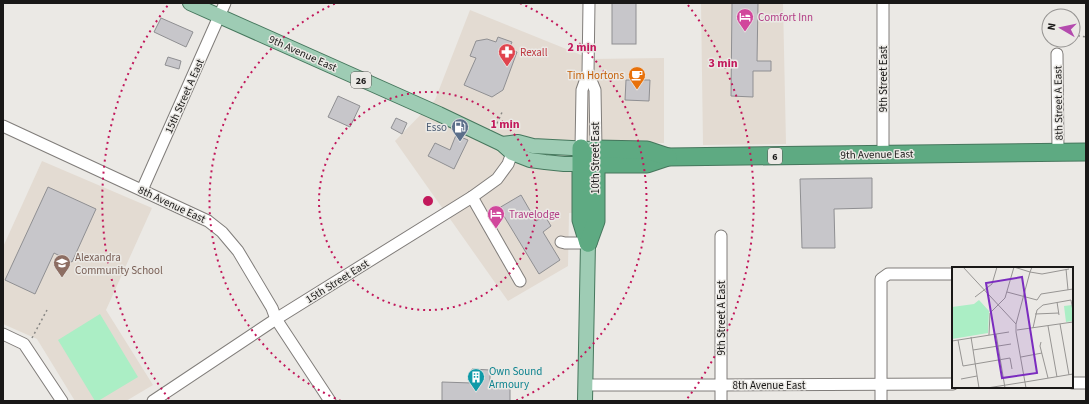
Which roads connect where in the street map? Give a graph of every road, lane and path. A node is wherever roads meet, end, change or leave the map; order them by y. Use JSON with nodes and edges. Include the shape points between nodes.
{"nodes":[{"id":1,"x":190,"y":3,"type":"edge"},
{"id":2,"x":225,"y":3,"type":"edge"},
{"id":3,"x":589,"y":3,"type":"edge"},
{"id":4,"x":883,"y":3,"type":"edge"},
{"id":5,"x":219,"y":16,"type":"junction"},
{"id":6,"x":1057,"y":54,"type":"dead end"},
{"id":7,"x":503,"y":110,"type":"dead end"},
{"id":8,"x":3,"y":126,"type":"edge"},
{"id":9,"x":502,"y":145,"type":"junction"},
{"id":10,"x":1058,"y":152,"type":"junction"},
{"id":11,"x":1086,"y":152,"type":"edge"},
{"id":12,"x":883,"y":154,"type":"junction"},
{"id":13,"x":588,"y":156,"type":"junction"},
{"id":14,"x":142,"y":190,"type":"junction"},
{"id":15,"x":472,"y":197,"type":"junction"},
{"id":16,"x":721,"y":236,"type":"dead end"},
{"id":17,"x":561,"y":242,"type":"dead end"},
{"id":18,"x":588,"y":243,"type":"junction"},
{"id":19,"x":952,"y":274,"type":"edge"},
{"id":20,"x":520,"y":280,"type":"dead end"},
{"id":21,"x":47,"y":310,"type":"dead end"},
{"id":22,"x":276,"y":319,"type":"junction"},
{"id":23,"x":3,"y":334,"type":"edge"},
{"id":24,"x":27,"y":348,"type":"junction"},
{"id":25,"x":1073,"y":383,"type":"edge"},
{"id":26,"x":1086,"y":383,"type":"edge"},
{"id":27,"x":585,"y":384,"type":"junction"},
{"id":28,"x":952,"y":384,"type":"edge"},
{"id":29,"x":721,"y":385,"type":"junction"},
{"id":30,"x":881,"y":385,"type":"junction"},
{"id":31,"x":62,"y":401,"type":"edge"},
{"id":32,"x":153,"y":401,"type":"edge"},
{"id":33,"x":330,"y":401,"type":"edge"},
{"id":34,"x":585,"y":401,"type":"edge"},
{"id":35,"x":721,"y":401,"type":"edge"},
{"id":36,"x":881,"y":401,"type":"edge"}],
"edges":[{"from":1,"to":5,"type":"main road","name":"9th Avenue East","number":"26"},
{"from":2,"to":5,"type":"street","name":"15th Street A East"},
{"from":3,"to":13,"type":"street","name":"10th Street East","via":[[588,73],[595,90]]},
{"from":4,"to":12,"type":"street","name":"9th Street East"},
{"from":5,"to":9,"type":"main road","name":"9th Avenue East","number":"26","via":[[439,114]]},
{"from":5,"to":14,"type":"street","name":"15th Street A East"},
{"from":6,"to":10,"type":"street","name":"8th Street A East"},
{"from":7,"to":9,"type":"path"},
{"from":8,"to":14,"type":"street","name":"8th Avenue East"},
{"from":9,"to":13,"type":"main road","name":"9th Avenue East","number":"26","via":[[518,142]]},
{"from":9,"to":15,"type":"street","name":"15th Street East","via":[[508,164],[497,179]]},
{"from":10,"to":11,"type":"highway","name":"9th Avenue East","number":"6"},
{"from":10,"to":12,"type":"highway","name":"9th Avenue East","number":"6"},
{"from":12,"to":13,"type":"highway","name":"9th Avenue East","number":"6","via":[[668,157],[647,164]]},
{"from":13,"to":18,"type":"highway","name":"10th Street East","via":[[596,221]]},
{"from":14,"to":22,"type":"street","name":"8th Avenue East","via":[[208,221],[222,232],[238,251]]},
{"from":15,"to":20,"type":"street"},
{"from":15,"to":22,"type":"street","name":"15th Street East"},
{"from":16,"to":29,"type":"street","name":"9th Street A East"},
{"from":17,"to":18,"type":"street"},
{"from":18,"to":27,"type":"main road","name":"10th Street East"},
{"from":19,"to":30,"type":"street","via":[[888,274],[881,279]]},
{"from":21,"to":24,"type":"path"},
{"from":22,"to":32,"type":"street","name":"15th Street East"},
{"from":22,"to":33,"type":"street","name":"8th Avenue East"},
{"from":23,"to":24,"type":"street"},
{"from":24,"to":31,"type":"street"},
{"from":25,"to":26,"type":"street"},
{"from":27,"to":29,"type":"street","name":"8th Avenue East"},
{"from":27,"to":34,"type":"main road","name":"10th Street East"},
{"from":28,"to":30,"type":"street","name":"8th Avenue East"},
{"from":29,"to":30,"type":"street","name":"8th Avenue East"},
{"from":29,"to":35,"type":"street","name":"9th Street A East"},
{"from":30,"to":36,"type":"street"}]}
